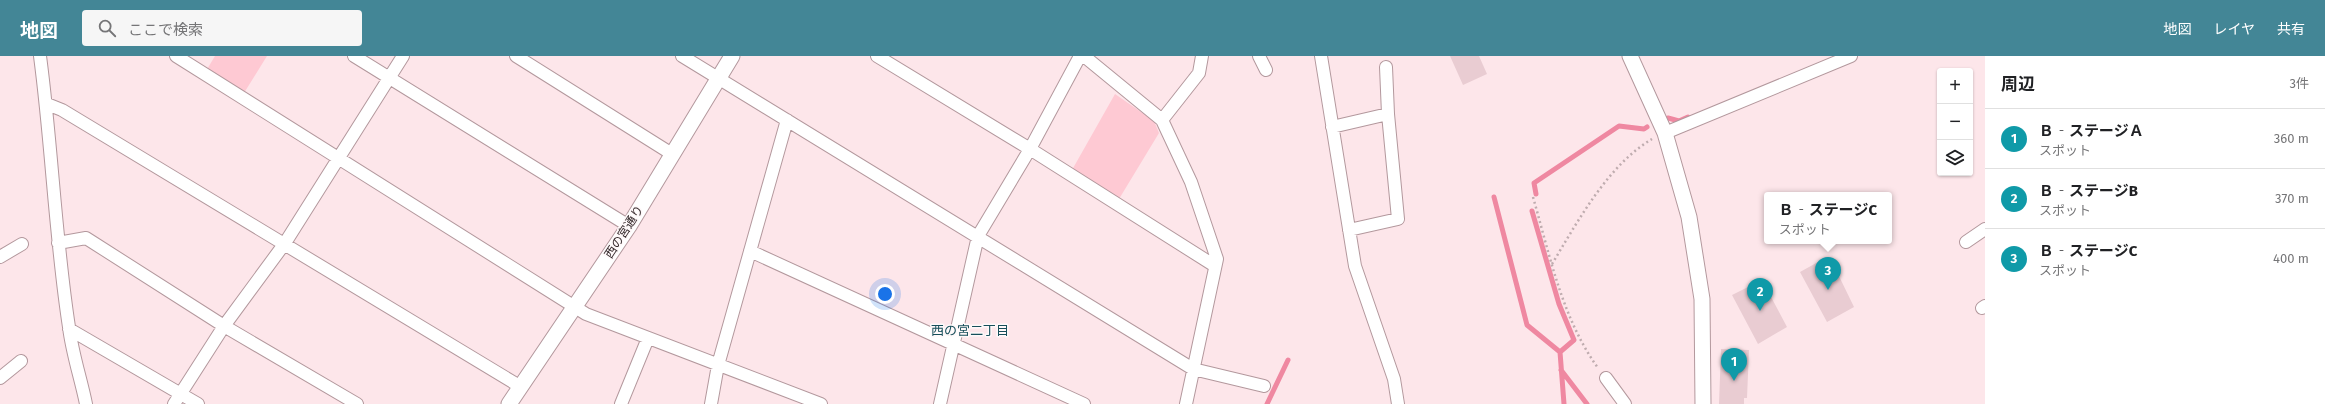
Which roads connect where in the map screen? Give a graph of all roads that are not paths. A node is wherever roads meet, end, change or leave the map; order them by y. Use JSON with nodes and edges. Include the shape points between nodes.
{"nodes":[{"id":1,"x":40,"y":56,"type":"edge"},
{"id":2,"x":176,"y":56,"type":"edge"},
{"id":3,"x":354,"y":56,"type":"edge"},
{"id":4,"x":403,"y":56,"type":"edge"},
{"id":5,"x":516,"y":56,"type":"edge"},
{"id":6,"x":682,"y":56,"type":"edge"},
{"id":7,"x":732,"y":56,"type":"edge"},
{"id":8,"x":877,"y":56,"type":"edge"},
{"id":9,"x":1080,"y":56,"type":"edge"},
{"id":10,"x":1084,"y":56,"type":"edge"},
{"id":11,"x":1202,"y":56,"type":"edge"},
{"id":12,"x":1259,"y":56,"type":"edge"},
{"id":13,"x":1321,"y":56,"type":"edge"},
{"id":14,"x":1630,"y":56,"type":"edge"},
{"id":15,"x":1851,"y":56,"type":"edge"},
{"id":16,"x":1386,"y":67,"type":"dead end"},
{"id":17,"x":1266,"y":70,"type":"dead end"},
{"id":18,"x":390,"y":78,"type":"junction"},
{"id":19,"x":719,"y":78,"type":"junction"},
{"id":20,"x":47,"y":104,"type":"junction"},
{"id":21,"x":1388,"y":114,"type":"junction"},
{"id":22,"x":787,"y":120,"type":"junction"},
{"id":23,"x":1162,"y":120,"type":"junction"},
{"id":24,"x":1332,"y":127,"type":"junction"},
{"id":25,"x":1665,"y":133,"type":"junction"},
{"id":26,"x":1030,"y":148,"type":"junction"},
{"id":27,"x":672,"y":154,"type":"junction"},
{"id":28,"x":339,"y":160,"type":"junction"},
{"id":29,"x":629,"y":226,"type":"junction"},
{"id":30,"x":1985,"y":229,"type":"edge"},
{"id":31,"x":1349,"y":230,"type":"junction"},
{"id":32,"x":978,"y":236,"type":"junction"},
{"id":33,"x":1966,"y":242,"type":"dead end"},
{"id":34,"x":58,"y":243,"type":"junction"},
{"id":35,"x":285,"y":243,"type":"junction"},
{"id":36,"x":22,"y":244,"type":"dead end"},
{"id":37,"x":750,"y":251,"type":"junction"},
{"id":38,"x":0,"y":257,"type":"edge"},
{"id":39,"x":1215,"y":266,"type":"junction"},
{"id":40,"x":575,"y":307,"type":"junction"},
{"id":41,"x":224,"y":326,"type":"junction"},
{"id":42,"x":69,"y":329,"type":"junction"},
{"id":43,"x":648,"y":338,"type":"junction"},
{"id":44,"x":954,"y":344,"type":"junction"},
{"id":45,"x":21,"y":361,"type":"dead end"},
{"id":46,"x":718,"y":365,"type":"junction"},
{"id":47,"x":1193,"y":369,"type":"junction"},
{"id":48,"x":0,"y":378,"type":"edge"},
{"id":49,"x":1606,"y":378,"type":"road end"},
{"id":50,"x":1264,"y":386,"type":"dead end"},
{"id":51,"x":520,"y":388,"type":"junction"},
{"id":52,"x":181,"y":393,"type":"junction"},
{"id":53,"x":86,"y":404,"type":"edge"},
{"id":54,"x":174,"y":404,"type":"edge"},
{"id":55,"x":198,"y":404,"type":"edge"},
{"id":56,"x":357,"y":404,"type":"edge"},
{"id":57,"x":509,"y":404,"type":"edge"},
{"id":58,"x":621,"y":404,"type":"edge"},
{"id":59,"x":710,"y":404,"type":"edge"},
{"id":60,"x":821,"y":404,"type":"edge"},
{"id":61,"x":940,"y":404,"type":"edge"},
{"id":62,"x":1084,"y":404,"type":"edge"},
{"id":63,"x":1186,"y":404,"type":"edge"},
{"id":64,"x":1398,"y":404,"type":"edge"},
{"id":65,"x":1625,"y":404,"type":"edge"},
{"id":66,"x":1703,"y":404,"type":"edge"}],
"edges":[{"from":1,"to":20,"type":"street"},
{"from":2,"to":28,"type":"street"},
{"from":3,"to":18,"type":"street"},
{"from":4,"to":18,"type":"street"},
{"from":5,"to":27,"type":"street"},
{"from":6,"to":19,"type":"street"},
{"from":7,"to":19,"type":"street","name":"西の宮通り"},
{"from":8,"to":26,"type":"street"},
{"from":9,"to":26,"type":"street"},
{"from":10,"to":23,"type":"street"},
{"from":11,"to":23,"type":"street","via":[[1199,73]]},
{"from":12,"to":17,"type":"street"},
{"from":13,"to":24,"type":"street"},
{"from":14,"to":25,"type":"street"},
{"from":15,"to":25,"type":"street"},
{"from":16,"to":21,"type":"street"},
{"from":18,"to":28,"type":"street"},
{"from":18,"to":29,"type":"street"},
{"from":19,"to":22,"type":"street"},
{"from":19,"to":27,"type":"street","name":"西の宮通り"},
{"from":20,"to":34,"type":"street"},
{"from":20,"to":35,"type":"street","via":[[62,110]]},
{"from":21,"to":24,"type":"street"},
{"from":21,"to":31,"type":"street","via":[[1398,219]]},
{"from":22,"to":32,"type":"street"},
{"from":22,"to":37,"type":"street"},
{"from":23,"to":39,"type":"street","via":[[1192,182],[1217,259]]},
{"from":24,"to":31,"type":"street"},
{"from":25,"to":66,"type":"street","via":[[1689,217],[1702,299]]},
{"from":26,"to":32,"type":"street"},
{"from":26,"to":39,"type":"street"},
{"from":27,"to":29,"type":"street","name":"西の宮通り"},
{"from":28,"to":35,"type":"street"},
{"from":28,"to":40,"type":"street"},
{"from":29,"to":40,"type":"street","name":"西の宮通り"},
{"from":30,"to":33,"type":"street"},
{"from":31,"to":64,"type":"street","via":[[1355,266],[1394,379]]},
{"from":32,"to":44,"type":"street"},
{"from":32,"to":47,"type":"street"},
{"from":34,"to":41,"type":"street","via":[[86,238]]},
{"from":34,"to":42,"type":"street"},
{"from":35,"to":41,"type":"street"},
{"from":35,"to":51,"type":"street"},
{"from":36,"to":38,"type":"street"},
{"from":37,"to":44,"type":"street"},
{"from":37,"to":46,"type":"street"},
{"from":39,"to":47,"type":"street"},
{"from":40,"to":43,"type":"street","via":[[586,314]]},
{"from":40,"to":51,"type":"street","name":"西の宮通り"},
{"from":41,"to":52,"type":"street"},
{"from":41,"to":56,"type":"street"},
{"from":42,"to":52,"type":"street"},
{"from":42,"to":53,"type":"street"},
{"from":43,"to":46,"type":"street"},
{"from":43,"to":58,"type":"street"},
{"from":44,"to":61,"type":"street"},
{"from":44,"to":62,"type":"street"},
{"from":45,"to":48,"type":"street"},
{"from":46,"to":59,"type":"street"},
{"from":46,"to":60,"type":"street"},
{"from":47,"to":50,"type":"street"},
{"from":47,"to":63,"type":"street"},
{"from":49,"to":65,"type":"street"},
{"from":51,"to":57,"type":"street","name":"西の宮通り"},
{"from":52,"to":54,"type":"street"},
{"from":52,"to":55,"type":"street"}]}
